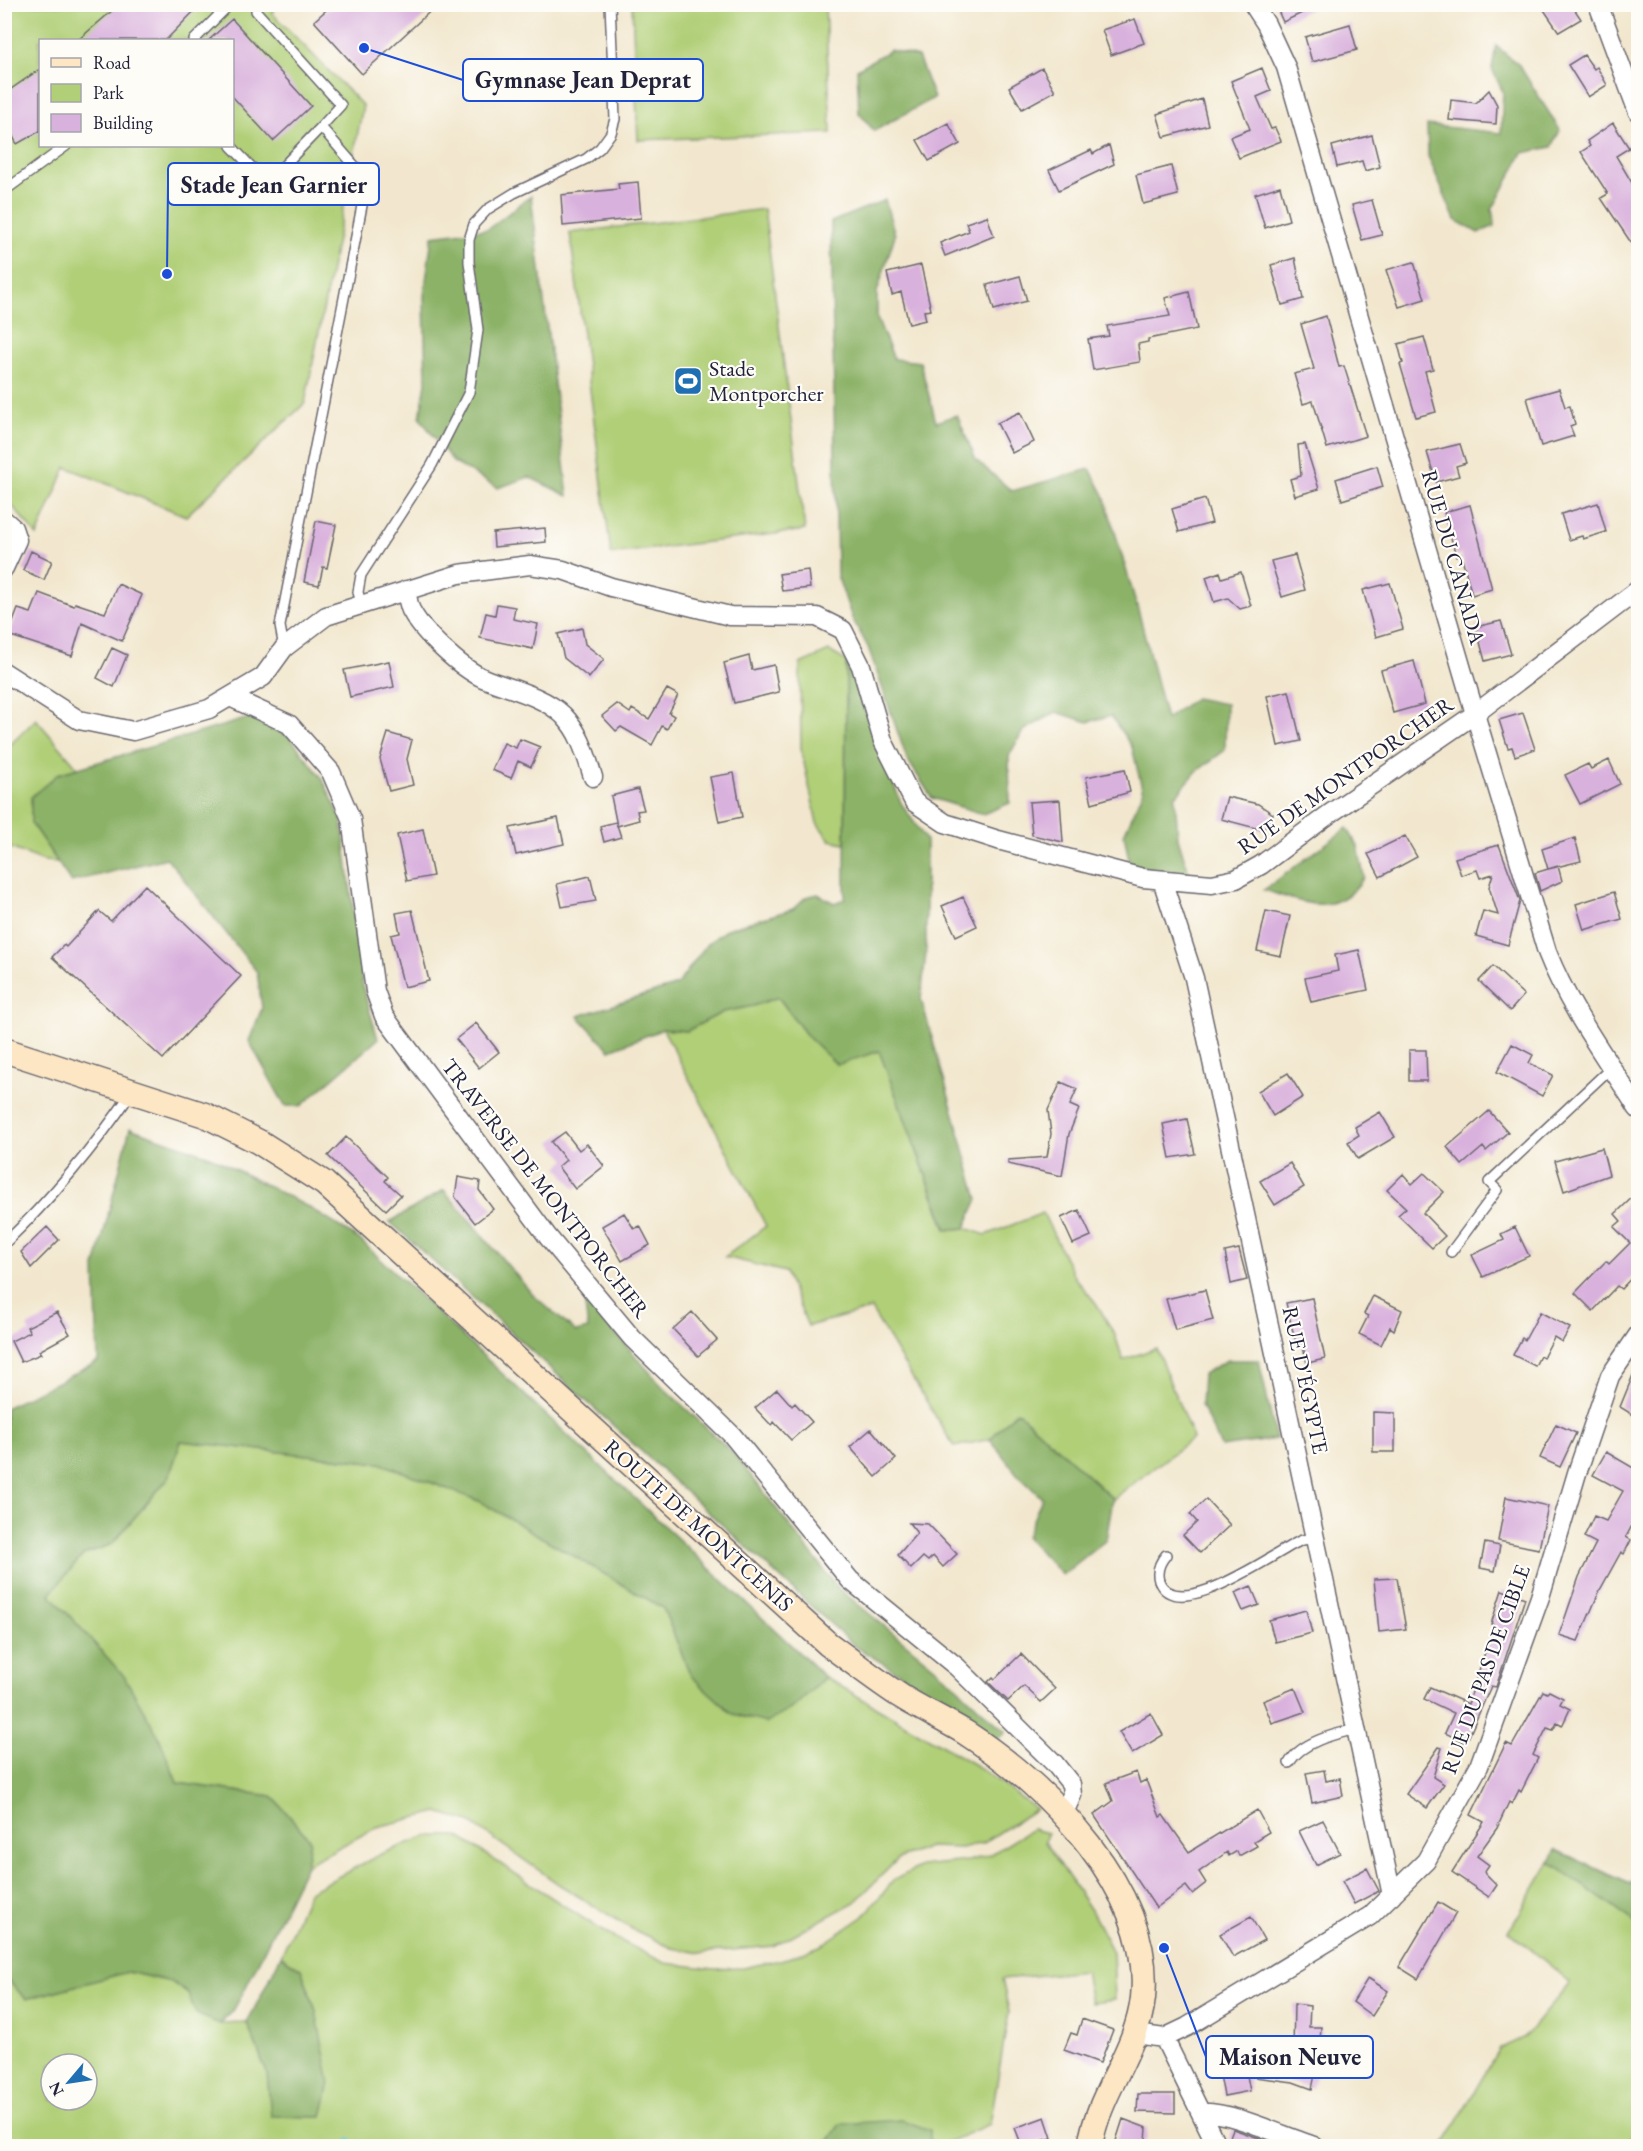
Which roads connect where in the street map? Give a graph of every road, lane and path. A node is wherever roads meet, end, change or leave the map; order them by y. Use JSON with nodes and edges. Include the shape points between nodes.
{"nodes":[{"id":1,"x":230,"y":4,"type":"edge"},
{"id":2,"x":610,"y":4,"type":"edge"},
{"id":3,"x":1253,"y":4,"type":"edge"},
{"id":4,"x":1598,"y":4,"type":"edge"},
{"id":5,"x":256,"y":11,"type":"dead end"},
{"id":6,"x":195,"y":39,"type":"edge"},
{"id":7,"x":1638,"y":112,"type":"edge"},
{"id":8,"x":321,"y":127,"type":"junction"},
{"id":9,"x":65,"y":147,"type":"edge"},
{"id":10,"x":232,"y":147,"type":"edge"},
{"id":11,"x":4,"y":191,"type":"edge"},
{"id":12,"x":4,"y":520,"type":"edge"},
{"id":13,"x":4,"y":568,"type":"edge"},
{"id":14,"x":406,"y":590,"type":"junction"},
{"id":15,"x":1638,"y":590,"type":"edge"},
{"id":16,"x":361,"y":604,"type":"junction"},
{"id":17,"x":284,"y":648,"type":"junction"},
{"id":18,"x":4,"y":672,"type":"edge"},
{"id":19,"x":230,"y":697,"type":"junction"},
{"id":20,"x":1475,"y":714,"type":"junction"},
{"id":21,"x":593,"y":777,"type":"dead end"},
{"id":22,"x":1162,"y":880,"type":"junction"},
{"id":23,"x":4,"y":1050,"type":"edge"},
{"id":24,"x":1612,"y":1067,"type":"junction"},
{"id":25,"x":134,"y":1090,"type":"junction"},
{"id":26,"x":1638,"y":1109,"type":"edge"},
{"id":27,"x":4,"y":1244,"type":"edge"},
{"id":28,"x":1451,"y":1252,"type":"dead end"},
{"id":29,"x":1638,"y":1335,"type":"edge"},
{"id":30,"x":1316,"y":1537,"type":"junction"},
{"id":31,"x":1166,"y":1556,"type":"dead end"},
{"id":32,"x":1357,"y":1729,"type":"junction"},
{"id":33,"x":1288,"y":1763,"type":"dead end"},
{"id":34,"x":1063,"y":1815,"type":"junction"},
{"id":35,"x":1392,"y":1895,"type":"junction"},
{"id":36,"x":1164,"y":2038,"type":"junction"},
{"id":37,"x":1134,"y":2039,"type":"junction"},
{"id":38,"x":1200,"y":2113,"type":"junction"},
{"id":39,"x":1090,"y":2146,"type":"edge"},
{"id":40,"x":1217,"y":2146,"type":"edge"},
{"id":41,"x":1314,"y":2146,"type":"edge"}],
"edges":[{"from":1,"to":6,"type":"lane"},
{"from":2,"to":16,"type":"lane","via":[[615,119],[611,133],[586,159],[514,193],[488,209],[474,224],[469,262],[478,330],[469,392],[432,465],[361,575]]},
{"from":3,"to":20,"type":"street","name":"RUE DU CANADA","via":[[1286,67]]},
{"from":4,"to":7,"type":"street"},
{"from":5,"to":8,"type":"lane","via":[[341,105]]},
{"from":8,"to":10,"type":"lane","via":[[267,183]]},
{"from":8,"to":17,"type":"lane","via":[[367,180],[280,626]]},
{"from":9,"to":11,"type":"lane"},
{"from":12,"to":13,"type":"street","via":[[13,528],[17,540]]},
{"from":14,"to":16,"type":"street","name":"RUE DE MONTPORCHER"},
{"from":14,"to":21,"type":"street","via":[[418,621],[461,663],[561,713],[580,739]]},
{"from":14,"to":22,"type":"street","name":"RUE DE MONTPORCHER","via":[[459,574],[530,565],[563,570],[611,587],[730,616],[817,617],[843,630],[861,666],[883,741],[914,802],[945,823],[998,840]]},
{"from":15,"to":20,"type":"street","name":"RUE DE MONTPORCHER"},
{"from":16,"to":17,"type":"street","name":"RUE DE MONTPORCHER","via":[[327,616]]},
{"from":17,"to":19,"type":"street","name":"RUE DE MONTPORCHER","via":[[263,677]]},
{"from":18,"to":19,"type":"street","name":"RUE DE MONTPORCHER","via":[[78,720],[133,731],[209,709]]},
{"from":19,"to":34,"type":"street","name":"TRAVERSE DE MONTPORCHER","via":[[290,724],[331,772],[351,819],[375,991],[384,1016],[548,1237],[632,1338],[732,1435],[850,1580],[957,1667],[1055,1764],[1071,1784],[1072,1795]]},
{"from":20,"to":22,"type":"street","name":"RUE DE MONTPORCHER","via":[[1236,879],[1212,884]]},
{"from":20,"to":24,"type":"street","name":"RUE DU CANADA","via":[[1558,981]]},
{"from":22,"to":30,"type":"street","name":"RUE D'ÉGYPTE","via":[[1194,978]]},
{"from":23,"to":25,"type":"main road","name":"ROUTE DE MONTCENIS"},
{"from":24,"to":26,"type":"street","name":"RUE DU CANADA"},
{"from":24,"to":28,"type":"lane","via":[[1489,1182],[1497,1190]]},
{"from":25,"to":27,"type":"lane","via":[[42,1206]]},
{"from":25,"to":34,"type":"main road","name":"ROUTE DE MONTCENIS","via":[[205,1114],[324,1183],[828,1644],[902,1696],[967,1733],[1027,1779]]},
{"from":29,"to":35,"type":"street","name":"RUE DU PAS DE CIBLE","via":[[1610,1376],[1540,1597],[1479,1766],[1426,1860]]},
{"from":30,"to":31,"type":"lane","via":[[1186,1596],[1166,1590],[1159,1580],[1160,1562]]},
{"from":30,"to":32,"type":"street","name":"RUE D'ÉGYPTE"},
{"from":32,"to":33,"type":"lane","via":[[1318,1741]]},
{"from":32,"to":35,"type":"street","name":"RUE D'ÉGYPTE"},
{"from":34,"to":37,"type":"main road","name":"ROUTE DE MONTCENIS","via":[[1089,1845],[1119,1891],[1136,1935],[1143,1997]]},
{"from":35,"to":36,"type":"street","name":"RUE DU PAS DE CIBLE","via":[[1370,1916]]},
{"from":36,"to":37,"type":"street"},
{"from":36,"to":38,"type":"street"},
{"from":37,"to":39,"type":"main road","name":"ROUTE DE MONTCENIS","via":[[1093,2123]]},
{"from":38,"to":40,"type":"street"},
{"from":38,"to":41,"type":"street","via":[[1236,2119]]}]}
